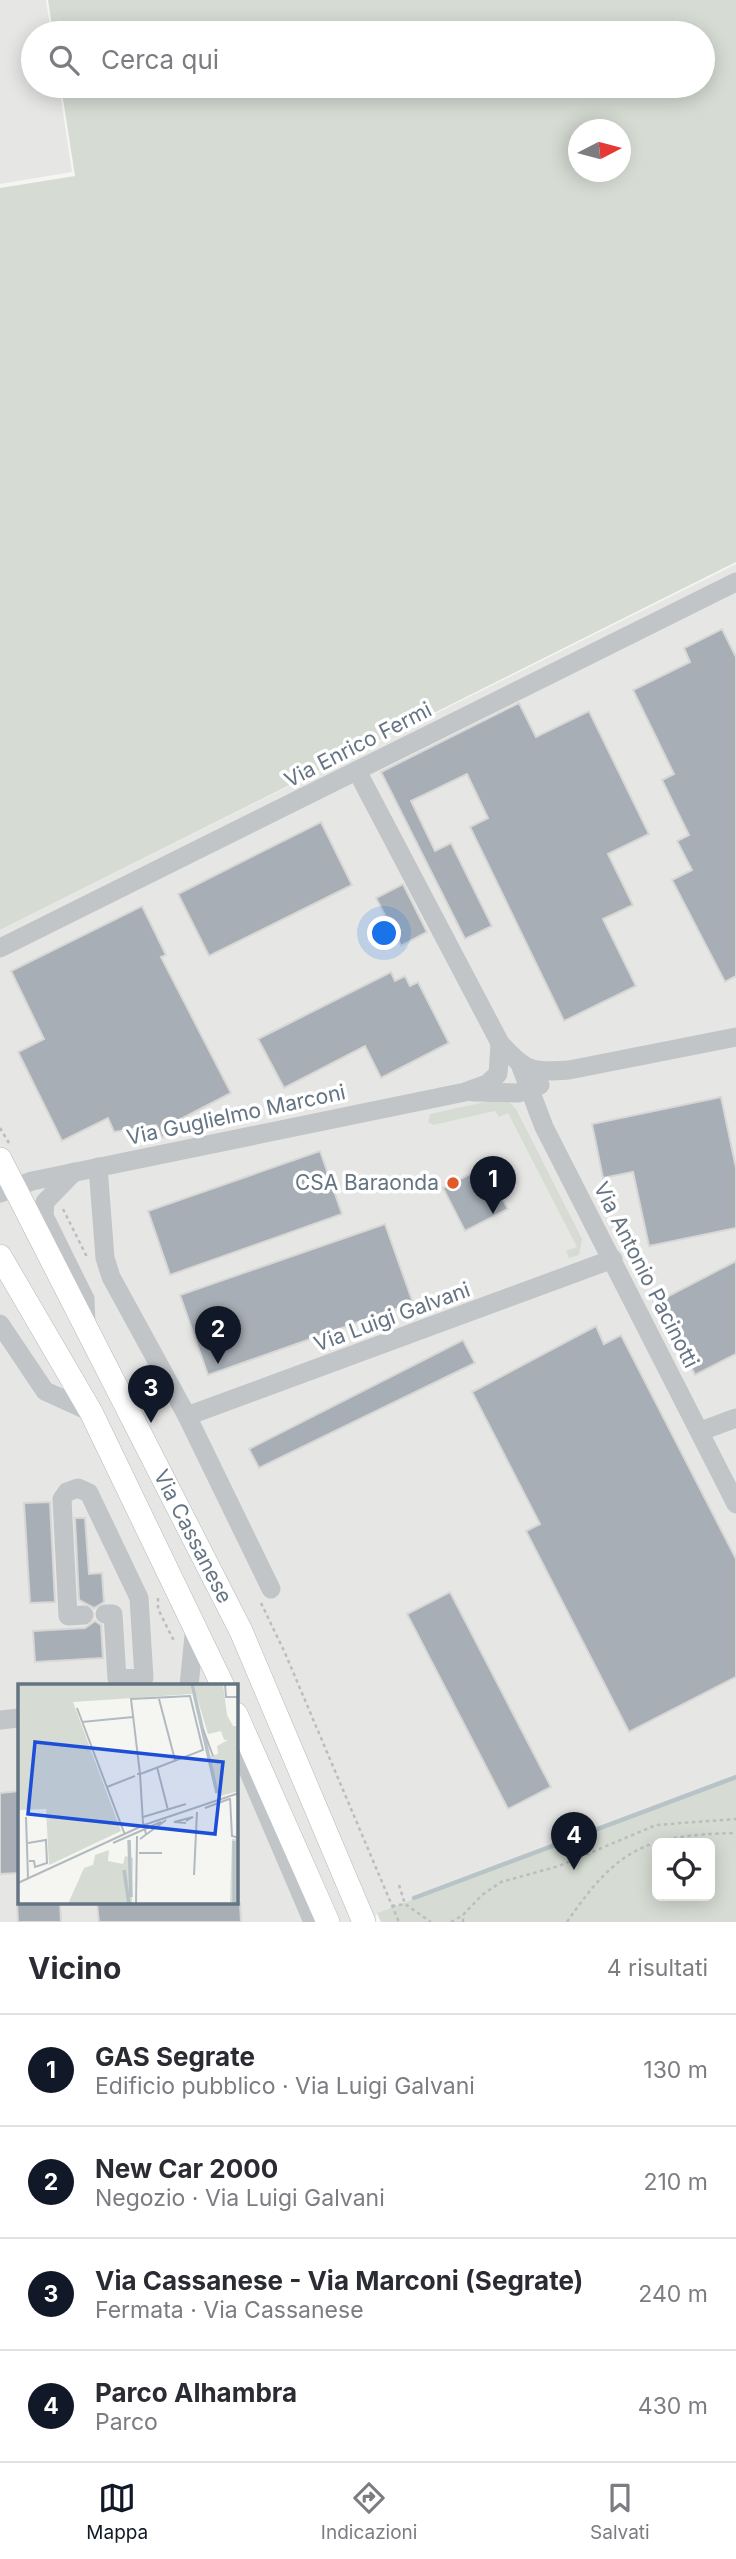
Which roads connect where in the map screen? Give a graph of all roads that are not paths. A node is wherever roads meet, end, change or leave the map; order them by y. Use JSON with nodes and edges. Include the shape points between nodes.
{"nodes":[{"id":1,"x":736,"y":582,"type":"edge"},
{"id":2,"x":357,"y":771,"type":"junction"},
{"id":3,"x":0,"y":948,"type":"edge"},
{"id":4,"x":736,"y":1037,"type":"edge"},
{"id":5,"x":500,"y":1043,"type":"junction"},
{"id":6,"x":520,"y":1065,"type":"junction"},
{"id":7,"x":569,"y":1070,"type":"junction"},
{"id":8,"x":529,"y":1090,"type":"junction"},
{"id":9,"x":465,"y":1092,"type":"junction"},
{"id":10,"x":0,"y":1158,"type":"edge"},
{"id":11,"x":98,"y":1167,"type":"junction"},
{"id":12,"x":75,"y":1172,"type":"junction"},
{"id":13,"x":8,"y":1189,"type":"edge"},
{"id":14,"x":0,"y":1256,"type":"edge"},
{"id":15,"x":613,"y":1259,"type":"junction"},
{"id":16,"x":0,"y":1324,"type":"edge"},
{"id":17,"x":86,"y":1325,"type":"junction"},
{"id":18,"x":8,"y":1345,"type":"edge"},
{"id":19,"x":91,"y":1412,"type":"junction"},
{"id":20,"x":187,"y":1416,"type":"junction"},
{"id":21,"x":736,"y":1418,"type":"edge"},
{"id":22,"x":701,"y":1431,"type":"junction"},
{"id":23,"x":736,"y":1504,"type":"edge"},
{"id":24,"x":263,"y":1590,"type":"road end"},
{"id":25,"x":84,"y":1615,"type":"dead end"},
{"id":26,"x":105,"y":1615,"type":"dead end"},
{"id":27,"x":195,"y":1624,"type":"junction"},
{"id":28,"x":185,"y":1681,"type":"edge"},
{"id":29,"x":117,"y":1682,"type":"edge"},
{"id":30,"x":222,"y":1684,"type":"edge"},
{"id":31,"x":18,"y":1718,"type":"edge"},
{"id":32,"x":238,"y":1719,"type":"edge"},
{"id":33,"x":0,"y":1720,"type":"edge"},
{"id":34,"x":238,"y":1747,"type":"edge"},
{"id":35,"x":313,"y":1922,"type":"edge"},
{"id":36,"x":328,"y":1922,"type":"edge"},
{"id":37,"x":364,"y":1922,"type":"edge"}],
"edges":[{"from":1,"to":2,"type":"street","name":"Via Enrico Fermi"},
{"from":2,"to":3,"type":"street","name":"Via Enrico Fermi"},
{"from":2,"to":5,"type":"street"},
{"from":4,"to":7,"type":"street","name":"Via Guglielmo Marconi"},
{"from":5,"to":6,"type":"street"},
{"from":5,"to":9,"type":"street","name":"Via Guglielmo Marconi","via":[[498,1074],[487,1084]]},
{"from":6,"to":7,"type":"street","name":"Via Guglielmo Marconi","via":[[543,1072]]},
{"from":6,"to":8,"type":"street","name":"Via Antonio Pacinotti"},
{"from":7,"to":8,"type":"street","name":"Via Guglielmo Marconi"},
{"from":8,"to":9,"type":"street","name":"Via Guglielmo Marconi"},
{"from":8,"to":15,"type":"street","name":"Via Antonio Pacinotti"},
{"from":9,"to":11,"type":"street","name":"Via Guglielmo Marconi"},
{"from":10,"to":13,"type":"main road","name":"Via Cassanese"},
{"from":11,"to":12,"type":"street","name":"Via Guglielmo Marconi"},
{"from":11,"to":20,"type":"street","via":[[105,1258],[111,1277]]},
{"from":12,"to":13,"type":"street","name":"Via Guglielmo Marconi"},
{"from":12,"to":17,"type":"street","via":[[45,1202],[44,1216],[85,1299]]},
{"from":13,"to":17,"type":"main road","name":"Via Cassanese"},
{"from":14,"to":19,"type":"main road","name":"Via Cassanese"},
{"from":15,"to":20,"type":"street","name":"Via Luigi Galvani"},
{"from":15,"to":22,"type":"street","name":"Via Antonio Pacinotti"},
{"from":16,"to":18,"type":"street"},
{"from":17,"to":37,"type":"main road","name":"Via Cassanese","via":[[241,1630]]},
{"from":18,"to":19,"type":"street","via":[[45,1391]]},
{"from":19,"to":27,"type":"main road","name":"Via Cassanese"},
{"from":20,"to":24,"type":"street"},
{"from":21,"to":22,"type":"street"},
{"from":22,"to":23,"type":"street","name":"Via Antonio Pacinotti"},
{"from":25,"to":29,"type":"street","via":[[68,1616],[62,1499],[78,1488],[89,1493],[139,1598],[144,1678]]},
{"from":26,"to":29,"type":"street","via":[[113,1614]]},
{"from":27,"to":28,"type":"street"},
{"from":27,"to":30,"type":"main road","name":"Via Cassanese"},
{"from":31,"to":33,"type":"street"},
{"from":32,"to":36,"type":"main road"},
{"from":34,"to":35,"type":"street"}]}
